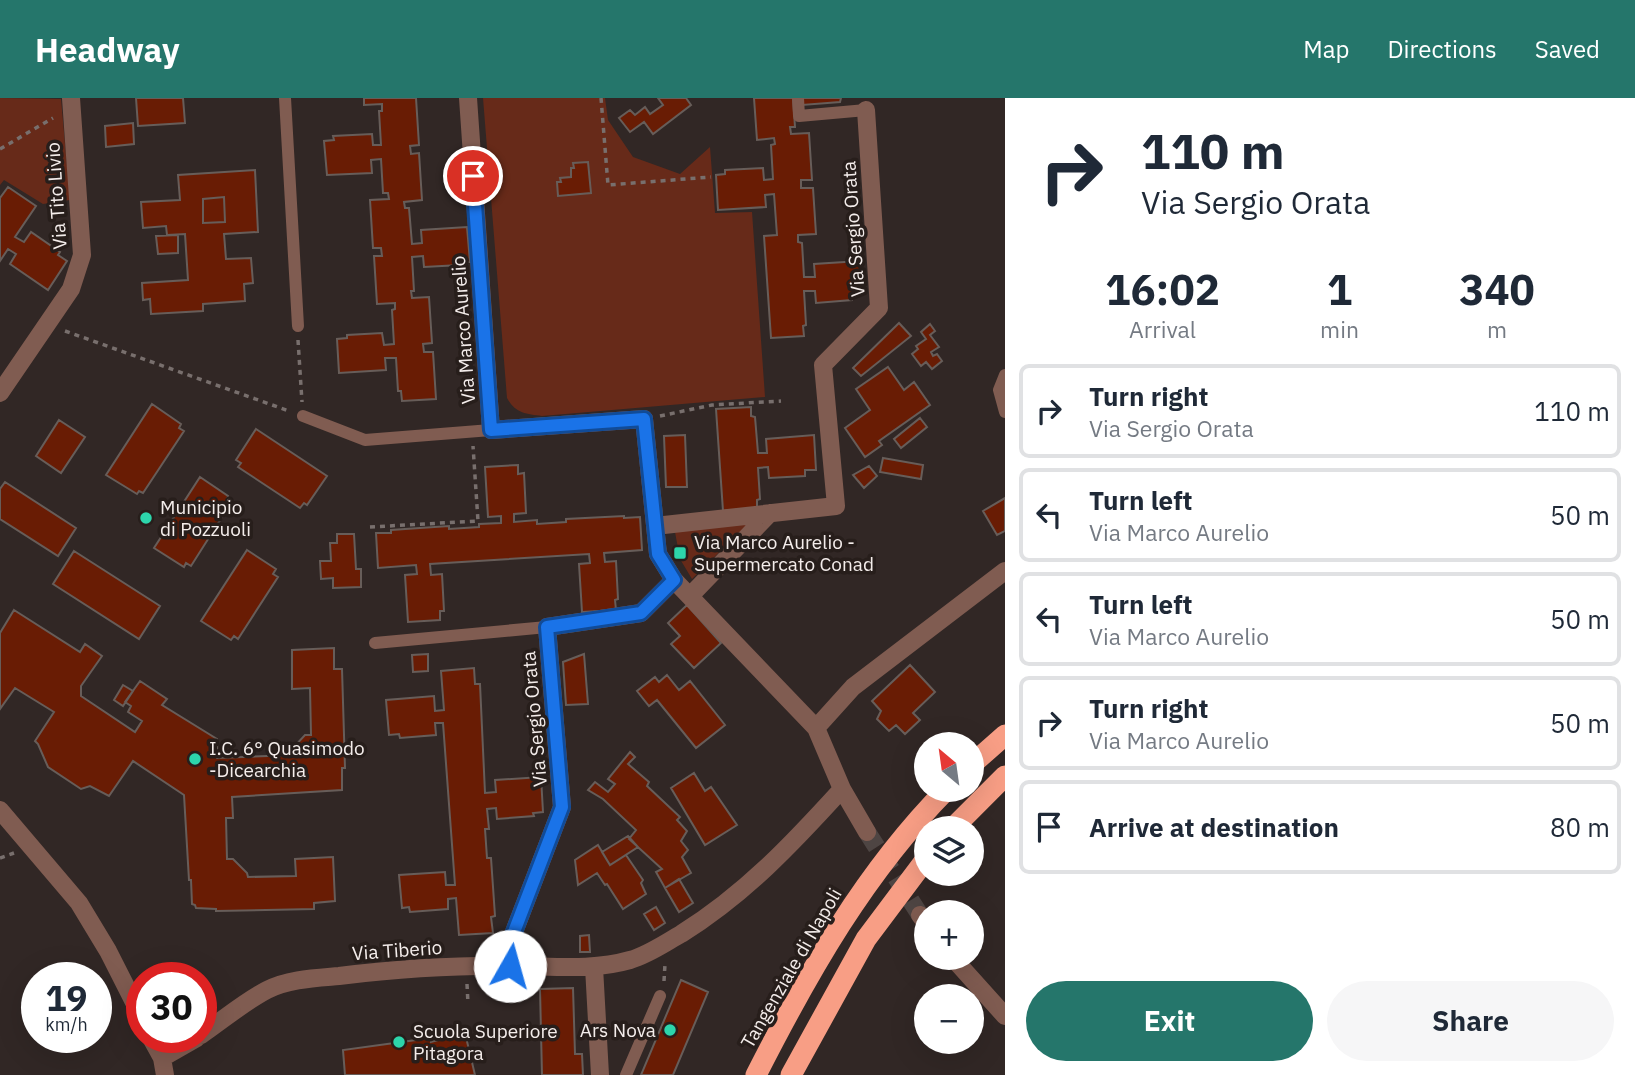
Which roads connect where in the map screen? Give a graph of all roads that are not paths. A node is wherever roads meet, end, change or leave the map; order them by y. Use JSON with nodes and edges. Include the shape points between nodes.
{"nodes":[{"id":1,"x":285,"y":98,"type":"edge"},
{"id":2,"x":468,"y":98,"type":"edge"},
{"id":3,"x":797,"y":98,"type":"edge"},
{"id":4,"x":71,"y":102,"type":"edge"},
{"id":5,"x":866,"y":110,"type":"joint"},
{"id":6,"x":298,"y":326,"type":"road end"},
{"id":7,"x":1005,"y":375,"type":"edge"},
{"id":8,"x":0,"y":393,"type":"edge"},
{"id":9,"x":1005,"y":412,"type":"edge"},
{"id":10,"x":303,"y":416,"type":"road end"},
{"id":11,"x":491,"y":430,"type":"junction"},
{"id":12,"x":770,"y":513,"type":"junction"},
{"id":13,"x":654,"y":526,"type":"junction"},
{"id":14,"x":1005,"y":571,"type":"edge"},
{"id":15,"x":674,"y":580,"type":"junction"},
{"id":16,"x":690,"y":596,"type":"junction"},
{"id":17,"x":547,"y":627,"type":"junction"},
{"id":18,"x":375,"y":643,"type":"dead end"},
{"id":19,"x":816,"y":728,"type":"junction"},
{"id":20,"x":1005,"y":735,"type":"edge"},
{"id":21,"x":984,"y":754,"type":"edge"},
{"id":22,"x":1005,"y":776,"type":"edge"},
{"id":23,"x":842,"y":789,"type":"junction"},
{"id":24,"x":935,"y":802,"type":"edge"},
{"id":25,"x":0,"y":810,"type":"edge"},
{"id":26,"x":965,"y":816,"type":"edge"},
{"id":27,"x":867,"y":832,"type":"tunnel mouth"},
{"id":28,"x":914,"y":875,"type":"edge"},
{"id":29,"x":510,"y":966,"type":"junction"},
{"id":30,"x":594,"y":967,"type":"junction"},
{"id":31,"x":964,"y":970,"type":"edge"},
{"id":32,"x":126,"y":986,"type":"edge"},
{"id":33,"x":660,"y":996,"type":"dead end"},
{"id":34,"x":1005,"y":1016,"type":"edge"},
{"id":35,"x":217,"y":1024,"type":"edge"},
{"id":36,"x":179,"y":1053,"type":"edge"},
{"id":37,"x":163,"y":1067,"type":"edge"},
{"id":38,"x":600,"y":1075,"type":"edge"},
{"id":39,"x":626,"y":1075,"type":"edge"},
{"id":40,"x":756,"y":1075,"type":"edge"},
{"id":41,"x":791,"y":1075,"type":"edge"}],
"edges":[{"from":1,"to":6,"type":"lane"},
{"from":2,"to":11,"type":"street","name":"Via Marco Aurelio"},
{"from":3,"to":5,"type":"lane","via":[[799,116]]},
{"from":4,"to":8,"type":"street","name":"Via Tito Livio","via":[[82,255],[71,289]]},
{"from":5,"to":12,"type":"street","name":"Via Sergio Orata","via":[[879,308],[823,365],[836,506]]},
{"from":7,"to":9,"type":"lane","via":[[999,390]]},
{"from":10,"to":11,"type":"lane","via":[[365,440]]},
{"from":11,"to":13,"type":"street","via":[[644,419]]},
{"from":12,"to":13,"type":"street","name":"Via Sergio Orata"},
{"from":12,"to":16,"type":"street"},
{"from":13,"to":15,"type":"street","via":[[658,554]]},
{"from":14,"to":19,"type":"street","via":[[853,688]]},
{"from":15,"to":16,"type":"street"},
{"from":15,"to":17,"type":"street","name":"Via Sergio Orata","via":[[641,613]]},
{"from":16,"to":19,"type":"street"},
{"from":17,"to":18,"type":"lane","name":"Via Sergio Orata"},
{"from":17,"to":29,"type":"street","name":"Via Sergio Orata","via":[[562,807],[509,945]]},
{"from":19,"to":23,"type":"street"},
{"from":20,"to":21,"type":"highway"},
{"from":22,"to":26,"type":"highway"},
{"from":23,"to":27,"type":"street"},
{"from":23,"to":30,"type":"street","name":"Via Tiberio","via":[[788,849],[696,924],[631,960]]},
{"from":24,"to":40,"type":"highway","name":"Tangenziale di Napoli","via":[[897,845],[834,931]]},
{"from":25,"to":32,"type":"street","via":[[79,903]]},
{"from":28,"to":41,"type":"highway","via":[[866,939]]},
{"from":29,"to":30,"type":"street","name":"Via Tiberio"},
{"from":29,"to":35,"type":"street","name":"Via Tiberio","via":[[394,970],[287,983],[267,990]]},
{"from":30,"to":38,"type":"street"},
{"from":31,"to":34,"type":"street"},
{"from":33,"to":39,"type":"lane"},
{"from":36,"to":37,"type":"street","name":"Via Tiberio"}]}
